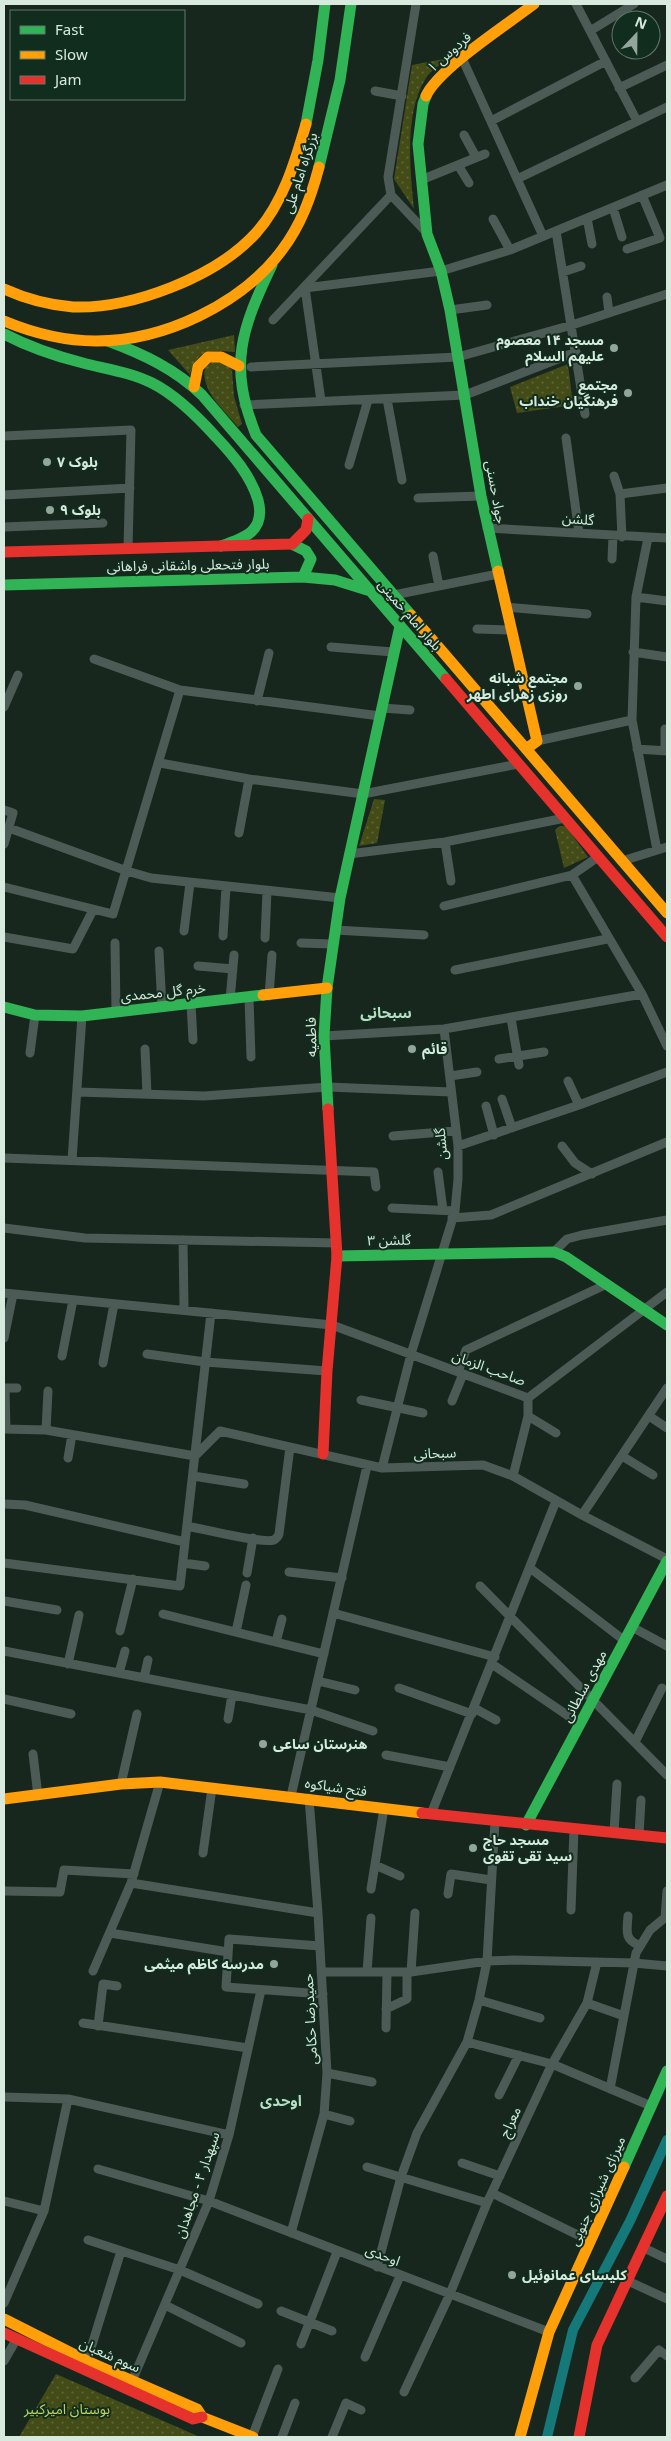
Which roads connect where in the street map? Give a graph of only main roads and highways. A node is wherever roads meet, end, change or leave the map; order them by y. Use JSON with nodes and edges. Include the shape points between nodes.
{"nodes":[{"id":1,"x":325,"y":4,"type":"edge"},
{"id":2,"x":350,"y":4,"type":"edge"},
{"id":3,"x":534,"y":4,"type":"edge"},
{"id":4,"x":427,"y":234,"type":"joint"},
{"id":5,"x":275,"y":259,"type":"junction"},
{"id":6,"x":4,"y":289,"type":"edge"},
{"id":7,"x":4,"y":321,"type":"edge"},
{"id":8,"x":4,"y":334,"type":"edge"},
{"id":9,"x":108,"y":341,"type":"junction"},
{"id":10,"x":239,"y":366,"type":"junction"},
{"id":11,"x":194,"y":386,"type":"junction"},
{"id":12,"x":308,"y":519,"type":"junction"},
{"id":13,"x":292,"y":544,"type":"junction"},
{"id":14,"x":221,"y":546,"type":"junction"},
{"id":15,"x":4,"y":552,"type":"edge"},
{"id":16,"x":303,"y":577,"type":"junction"},
{"id":17,"x":4,"y":585,"type":"edge"},
{"id":18,"x":370,"y":592,"type":"junction"},
{"id":19,"x":400,"y":626,"type":"junction"},
{"id":20,"x":526,"y":749,"type":"junction"},
{"id":21,"x":667,"y":914,"type":"edge"},
{"id":22,"x":667,"y":937,"type":"edge"},
{"id":23,"x":327,"y":988,"type":"junction"},
{"id":24,"x":4,"y":1008,"type":"edge"},
{"id":25,"x":337,"y":1256,"type":"junction"},
{"id":26,"x":667,"y":1324,"type":"edge"},
{"id":27,"x":324,"y":1454,"type":"road end"},
{"id":28,"x":667,"y":1560,"type":"edge"},
{"id":29,"x":4,"y":1799,"type":"edge"},
{"id":30,"x":526,"y":1825,"type":"junction"},
{"id":31,"x":666,"y":1837,"type":"edge"},
{"id":32,"x":667,"y":2072,"type":"edge"},
{"id":33,"x":667,"y":2196,"type":"edge"},
{"id":34,"x":4,"y":2319,"type":"edge"},
{"id":35,"x":4,"y":2333,"type":"edge"},
{"id":36,"x":202,"y":2417,"type":"junction"},
{"id":37,"x":252,"y":2437,"type":"edge"},
{"id":38,"x":520,"y":2437,"type":"edge"},
{"id":39,"x":579,"y":2437,"type":"edge"}],
"edges":[{"from":1,"to":6,"type":"main road","name":"بزرگراه امام علی","via":[[316,75],[301,140],[274,209],[256,234],[229,257],[205,271],[119,303],[64,306]]},
{"from":2,"to":5,"type":"main road","name":"بزرگراه امام علی","via":[[342,73],[312,192],[297,227]]},
{"from":3,"to":4,"type":"main road","name":"فردوس ۱","via":[[462,58],[430,88],[423,104],[418,144]]},
{"from":4,"to":20,"type":"main road","name":"جواد حسنی","via":[[441,271],[450,310],[487,528],[537,741]]},
{"from":5,"to":9,"type":"main road","name":"بزرگراه امام علی","via":[[231,295],[183,323]]},
{"from":5,"to":10,"type":"main road","name":"بلوار امام خمینی","via":[[248,320],[240,346]]},
{"from":7,"to":9,"type":"main road","name":"بزرگراه امام علی","via":[[32,331]]},
{"from":8,"to":14,"type":"main road","via":[[74,362],[125,372],[154,385],[178,401],[209,430],[245,471],[258,496],[261,510],[252,532]]},
{"from":9,"to":11,"type":"main road","name":"بلوار امام خمینی","via":[[153,359]]},
{"from":10,"to":11,"type":"main road","via":[[218,355],[208,356],[197,369]]},
{"from":10,"to":20,"type":"main road","name":"بلوار امام خمینی","via":[[244,404],[256,435]]},
{"from":11,"to":12,"type":"main road","name":"بلوار امام خمینی"},
{"from":12,"to":13,"type":"main road","via":[[306,530]]},
{"from":12,"to":18,"type":"main road","name":"بلوار امام خمینی"},
{"from":13,"to":14,"type":"main road","name":"بلوار فتحعلی واشقانی فراهانی"},
{"from":13,"to":16,"type":"main road","via":[[306,551],[311,560]]},
{"from":14,"to":15,"type":"main road","name":"بلوار فتحعلی واشقانی فراهانی"},
{"from":16,"to":17,"type":"main road","name":"بلوار فتحعلی واشقانی فراهانی"},
{"from":16,"to":18,"type":"main road","name":"بلوار فتحعلی واشقانی فراهانی","via":[[330,578],[352,583]]},
{"from":18,"to":19,"type":"main road","name":"بلوار امام خمینی"},
{"from":19,"to":22,"type":"main road","name":"بلوار امام خمینی"},
{"from":19,"to":23,"type":"main road","name":"فاطمیه","via":[[340,898]]},
{"from":20,"to":21,"type":"main road","name":"بلوار امام خمینی"},
{"from":23,"to":24,"type":"main road","name":"خرم گل محمدی","via":[[82,1016],[35,1015]]},
{"from":23,"to":25,"type":"main road","name":"فاطمیه","via":[[324,1036]]},
{"from":25,"to":26,"type":"main road","name":"گلشن ۳","via":[[554,1252],[566,1256]]},
{"from":25,"to":27,"type":"main road","name":"فاطمیه"},
{"from":28,"to":30,"type":"main road","name":"مهدی سلطانی"},
{"from":29,"to":30,"type":"main road","name":"فتح شیاکوه","via":[[160,1782]]},
{"from":30,"to":31,"type":"main road","name":"فتح شیاکوه"},
{"from":32,"to":38,"type":"main road","name":"میرزای شیرازی جنوبی","via":[[549,2332]]},
{"from":33,"to":39,"type":"main road","via":[[597,2345]]},
{"from":34,"to":36,"type":"main road","name":"سوم شعبان","via":[[87,2361],[197,2409]]},
{"from":35,"to":36,"type":"main road","name":"سوم شعبان","via":[[193,2419]]},
{"from":36,"to":37,"type":"main road","name":"سوم شعبان"}]}
